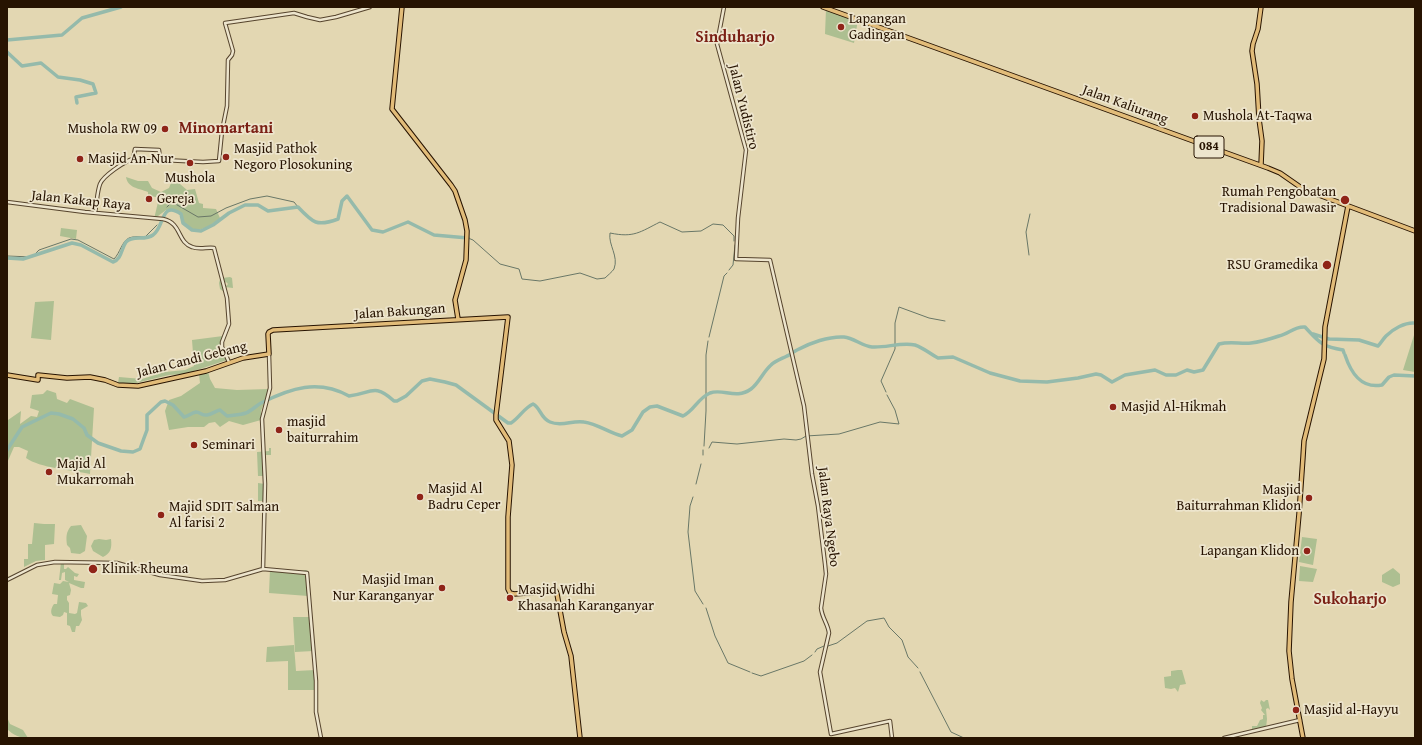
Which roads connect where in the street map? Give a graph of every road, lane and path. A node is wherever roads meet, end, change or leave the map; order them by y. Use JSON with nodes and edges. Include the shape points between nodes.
{"nodes":[{"id":1,"x":370,"y":7,"type":"edge"},
{"id":2,"x":402,"y":7,"type":"edge"},
{"id":3,"x":724,"y":7,"type":"edge"},
{"id":4,"x":823,"y":7,"type":"edge"},
{"id":5,"x":1261,"y":7,"type":"edge"},
{"id":6,"x":1261,"y":165,"type":"junction"},
{"id":7,"x":7,"y":202,"type":"edge"},
{"id":8,"x":1348,"y":206,"type":"junction"},
{"id":9,"x":95,"y":212,"type":"junction"},
{"id":10,"x":1415,"y":231,"type":"edge"},
{"id":11,"x":770,"y":260,"type":"joint"},
{"id":12,"x":458,"y":319,"type":"junction"},
{"id":13,"x":269,"y":354,"type":"junction"},
{"id":14,"x":229,"y":362,"type":"junction"},
{"id":15,"x":7,"y":375,"type":"edge"},
{"id":16,"x":263,"y":569,"type":"junction"},
{"id":17,"x":7,"y":580,"type":"edge"},
{"id":18,"x":1300,"y":720,"type":"junction"},
{"id":19,"x":321,"y":738,"type":"edge"},
{"id":20,"x":580,"y":738,"type":"edge"},
{"id":21,"x":892,"y":738,"type":"edge"},
{"id":22,"x":1224,"y":738,"type":"edge"},
{"id":23,"x":1303,"y":738,"type":"edge"}],
"edges":[{"from":1,"to":9,"type":"street","via":[[320,20],[294,13],[225,23],[233,51],[228,60],[227,106],[218,161],[163,160],[159,150],[135,149],[133,159],[103,179]]},
{"from":2,"to":12,"type":"main road","name":"Jalan Bakungan","via":[[392,109],[455,191],[466,225],[466,260],[456,300]]},
{"from":3,"to":11,"type":"street","name":"Jalan Yudistiro","via":[[717,44],[746,150],[736,260]]},
{"from":4,"to":6,"type":"main road","name":"Jalan Kaliurang","number":"084"},
{"from":5,"to":6,"type":"main road","via":[[1252,51],[1262,141]]},
{"from":6,"to":8,"type":"main road","name":"Jalan Kaliurang","number":"084","via":[[1280,173],[1303,189]]},
{"from":7,"to":9,"type":"street","name":"Jalan Kakap Raya"},
{"from":8,"to":10,"type":"main road","name":"Jalan Kaliurang","number":"084"},
{"from":8,"to":18,"type":"main road","via":[[1325,336],[1324,359],[1304,441],[1289,651]]},
{"from":9,"to":14,"type":"street","name":"Jalan Kakap Raya","via":[[170,221],[191,247],[216,249],[227,298],[229,324],[222,347]]},
{"from":11,"to":21,"type":"street","name":"Jalan Raya Ngebo","via":[[802,396],[826,564],[821,608],[829,633],[820,672],[831,734],[890,721]]},
{"from":12,"to":13,"type":"main road","name":"Jalan Bakungan","via":[[273,330],[268,334]]},
{"from":12,"to":20,"type":"main road","via":[[508,317],[496,414],[496,420],[509,441],[512,465],[508,517],[508,589],[514,594],[552,590],[557,592],[571,656]]},
{"from":13,"to":14,"type":"main road","name":"Jalan Candi Gebang"},
{"from":13,"to":16,"type":"street","name":"Jalan Bakungan","via":[[270,388],[262,419],[265,484]]},
{"from":14,"to":15,"type":"main road","name":"Jalan Candi Gebang","via":[[206,371],[138,386],[90,377],[38,375],[38,380]]},
{"from":16,"to":17,"type":"street","via":[[225,580],[202,581],[160,575],[117,563],[55,562],[37,565]]},
{"from":16,"to":19,"type":"street","via":[[307,573],[317,691],[316,716]]},
{"from":18,"to":22,"type":"street"},
{"from":18,"to":23,"type":"main road"}]}
